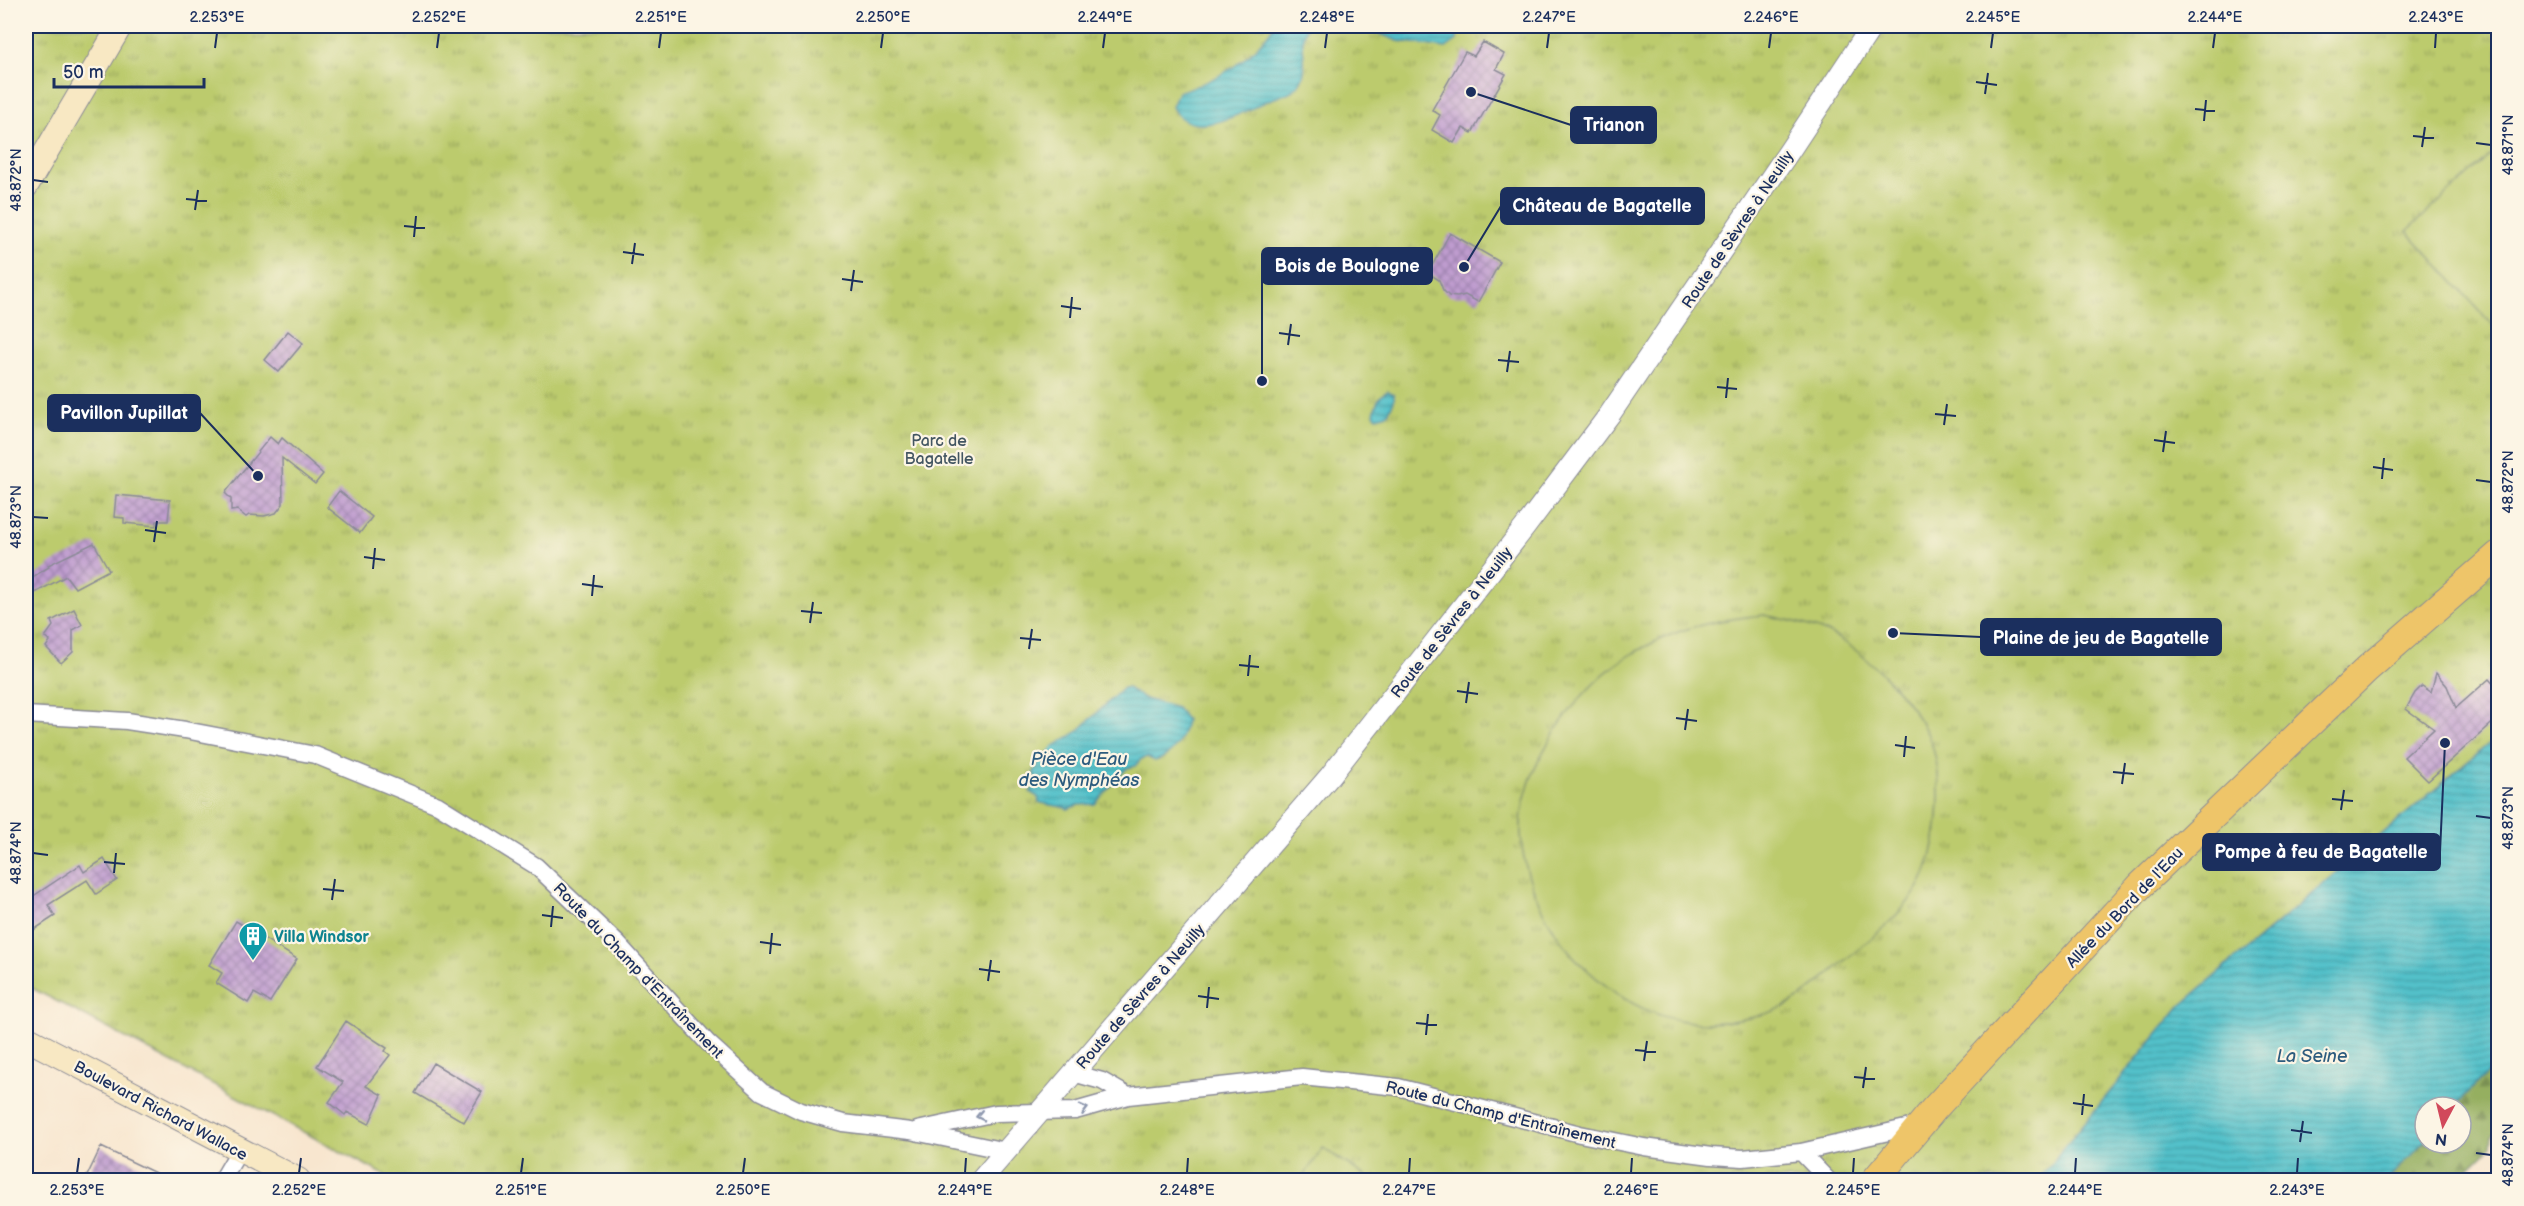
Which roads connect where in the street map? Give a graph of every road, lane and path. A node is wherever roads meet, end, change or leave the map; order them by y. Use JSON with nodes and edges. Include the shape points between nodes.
{"nodes":[{"id":1,"x":120,"y":26,"type":"edge"},
{"id":2,"x":1872,"y":26,"type":"edge"},
{"id":3,"x":26,"y":186,"type":"edge"},
{"id":4,"x":2499,"y":555,"type":"edge"},
{"id":5,"x":26,"y":716,"type":"edge"},
{"id":6,"x":26,"y":1038,"type":"edge"},
{"id":7,"x":1073,"y":1073,"type":"junction"},
{"id":8,"x":1128,"y":1096,"type":"junction"},
{"id":9,"x":1039,"y":1113,"type":"junction"},
{"id":10,"x":1920,"y":1125,"type":"junction"},
{"id":11,"x":910,"y":1131,"type":"junction"},
{"id":12,"x":239,"y":1150,"type":"junction"},
{"id":13,"x":1006,"y":1151,"type":"junction"},
{"id":14,"x":1801,"y":1152,"type":"junction"},
{"id":15,"x":222,"y":1180,"type":"edge"},
{"id":16,"x":298,"y":1180,"type":"edge"},
{"id":17,"x":981,"y":1180,"type":"edge"},
{"id":18,"x":1828,"y":1180,"type":"edge"},
{"id":19,"x":1875,"y":1180,"type":"edge"}],
"edges":[{"from":1,"to":3,"type":"main road"},
{"from":2,"to":7,"type":"street","name":"Route de Sèvres à Neuilly","via":[[1617,404],[1525,527],[1330,776]]},
{"from":4,"to":10,"type":"main road","name":"Allée du Bord de l'Eau","via":[[2367,669],[2141,885]]},
{"from":5,"to":11,"type":"street","name":"Route du Champ d'Entraînement","via":[[127,721],[304,753],[438,805],[536,866],[617,943],[707,1042],[762,1092],[801,1111],[843,1123]]},
{"from":6,"to":12,"type":"main road","name":"Boulevard Richard Wallace"},
{"from":7,"to":8,"type":"street"},
{"from":7,"to":9,"type":"street","name":"Route de Sèvres à Neuilly"},
{"from":9,"to":8,"type":"street","name":"Route du Champ d'Entraînement","one_way":true,"via":[[1075,1111]]},
{"from":8,"to":14,"type":"street","name":"Route du Champ d'Entraînement","via":[[1302,1077],[1398,1087],[1580,1134],[1683,1154],[1743,1158]]},
{"from":9,"to":11,"type":"street","name":"Route du Champ d'Entraînement","one_way":true,"via":[[996,1113]]},
{"from":9,"to":13,"type":"street","name":"Route de Sèvres à Neuilly"},
{"from":10,"to":14,"type":"street","name":"Route du Champ d'Entraînement"},
{"from":10,"to":19,"type":"main road","name":"Allée du Bord de l'Eau"},
{"from":11,"to":13,"type":"street","name":"Route du Champ d'Entraînement"},
{"from":12,"to":15,"type":"street"},
{"from":12,"to":16,"type":"main road","name":"Boulevard Richard Wallace"},
{"from":13,"to":17,"type":"street","name":"Route de Sèvres à Neuilly"},
{"from":14,"to":18,"type":"street"}]}
